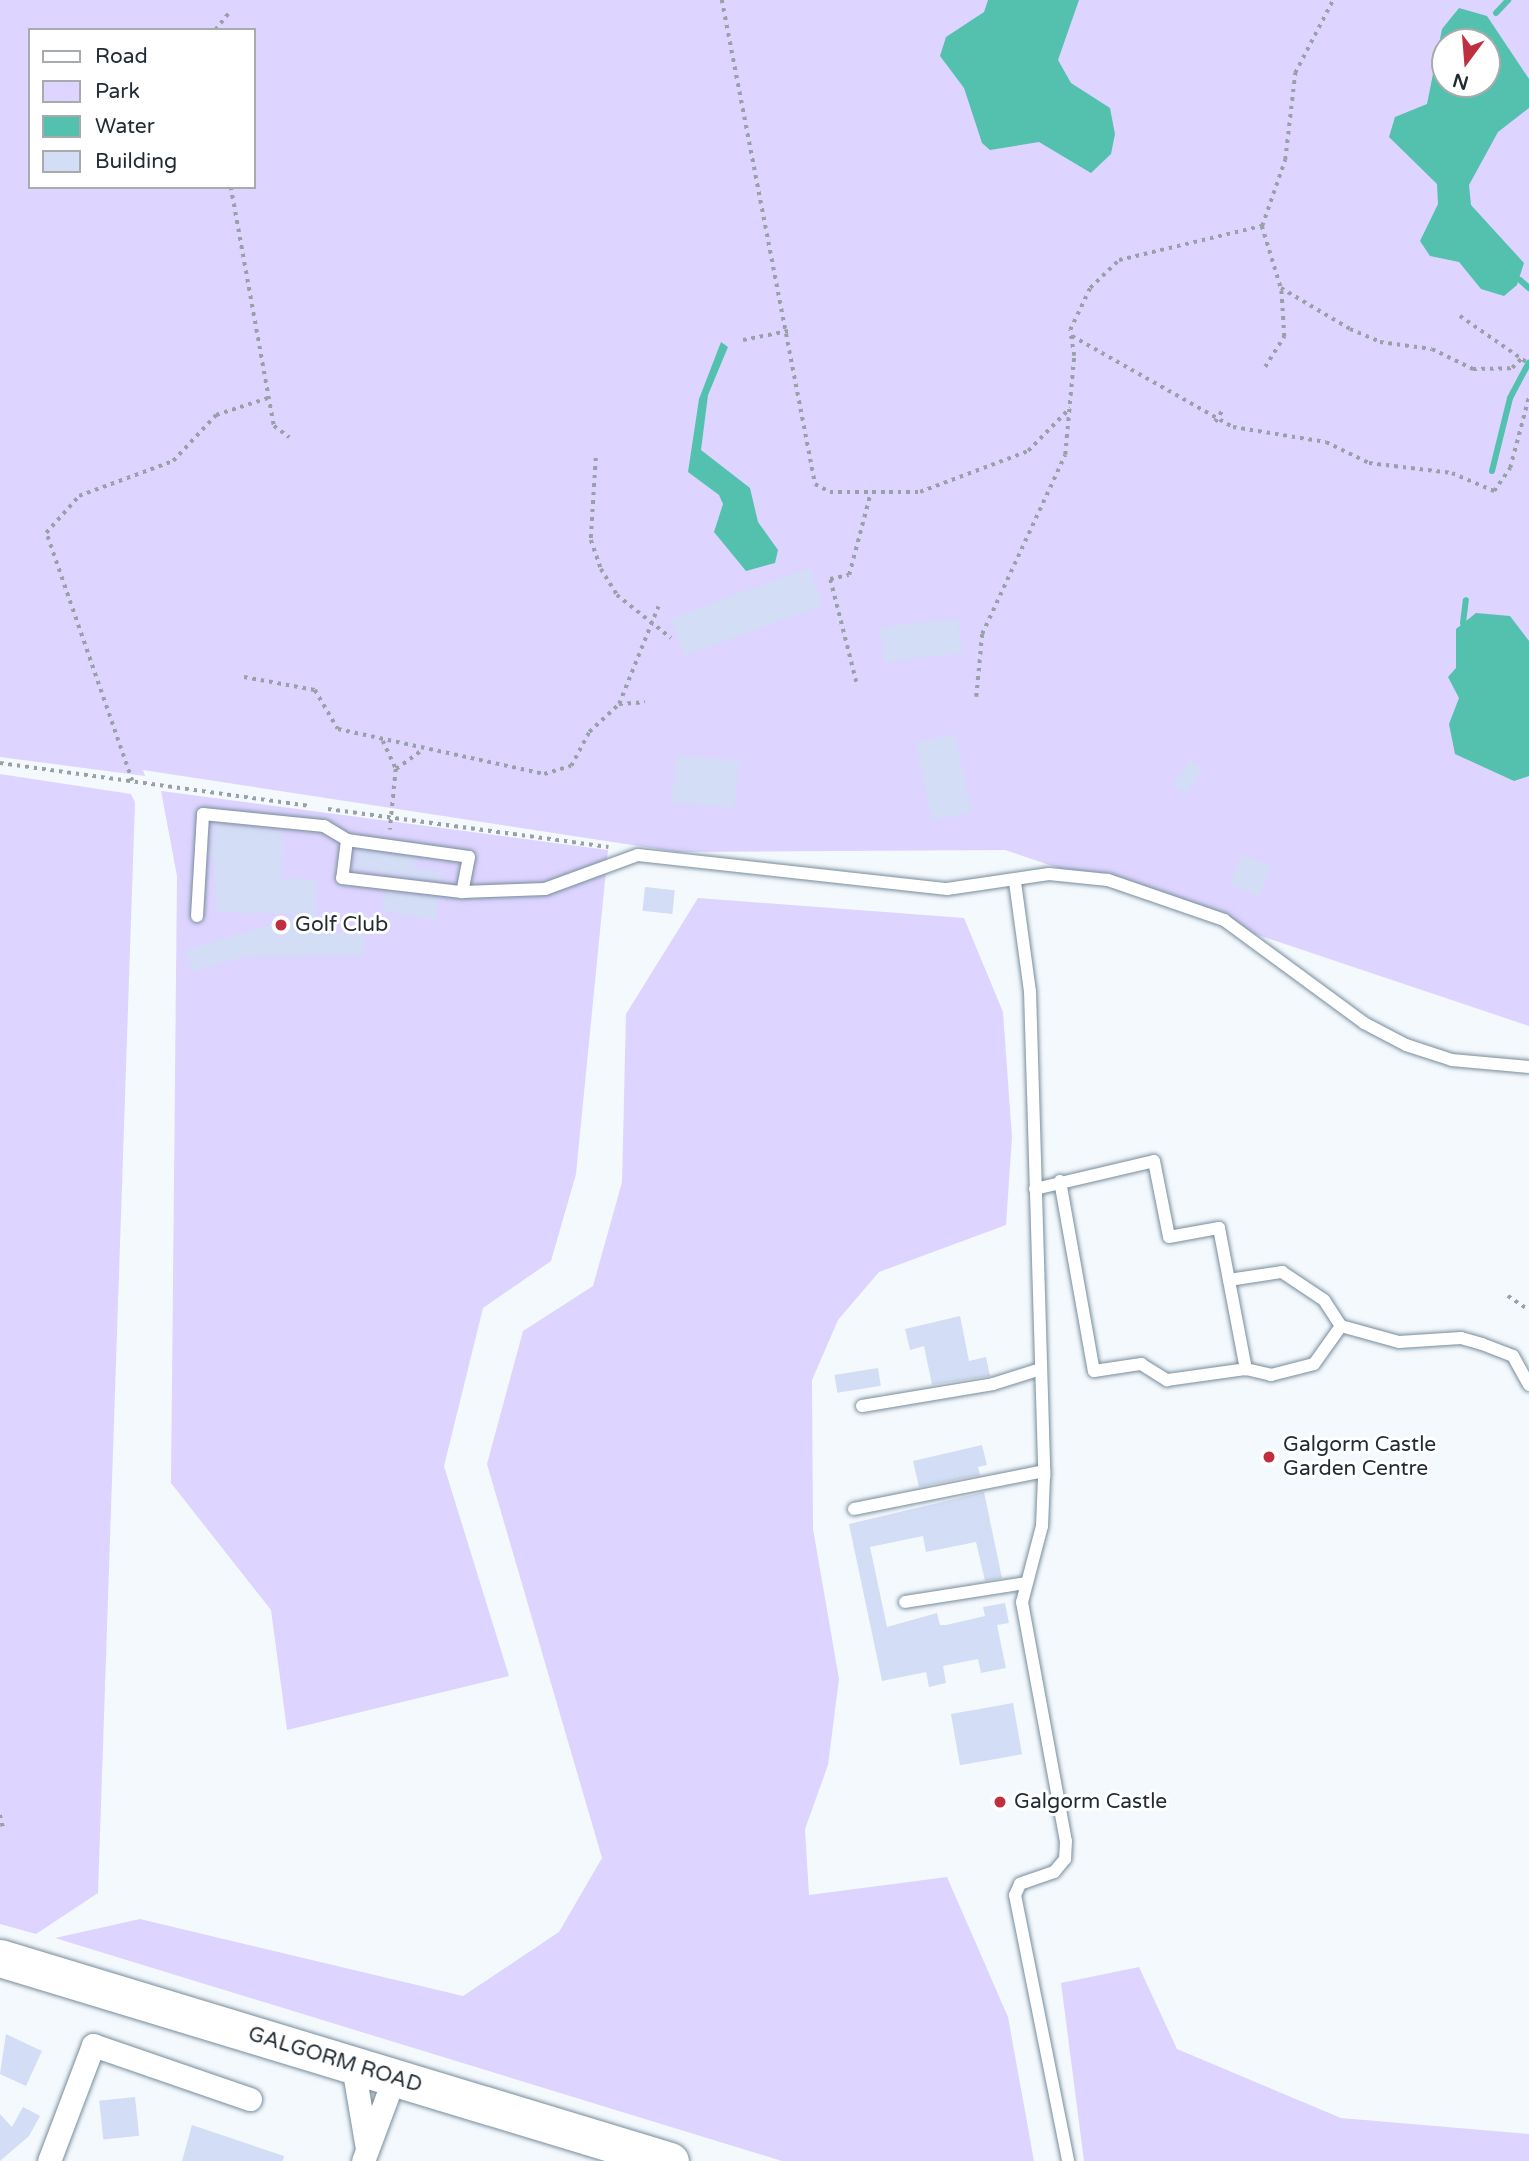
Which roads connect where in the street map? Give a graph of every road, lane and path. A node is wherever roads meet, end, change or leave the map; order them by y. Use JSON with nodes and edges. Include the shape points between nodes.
{"nodes":[{"id":1,"x":722,"y":0,"type":"edge"},
{"id":2,"x":1333,"y":0,"type":"edge"},
{"id":3,"x":229,"y":13,"type":"dead end"},
{"id":4,"x":217,"y":28,"type":"edge"},
{"id":5,"x":231,"y":189,"type":"edge"},
{"id":6,"x":1262,"y":226,"type":"junction"},
{"id":7,"x":1281,"y":288,"type":"junction"},
{"id":8,"x":1460,"y":316,"type":"dead end"},
{"id":9,"x":788,"y":331,"type":"junction"},
{"id":10,"x":1071,"y":335,"type":"junction"},
{"id":11,"x":743,"y":340,"type":"dead end"},
{"id":12,"x":1521,"y":360,"type":"junction"},
{"id":13,"x":1529,"y":364,"type":"edge"},
{"id":14,"x":1265,"y":367,"type":"dead end"},
{"id":15,"x":1529,"y":396,"type":"edge"},
{"id":16,"x":268,"y":398,"type":"junction"},
{"id":17,"x":1071,"y":407,"type":"junction"},
{"id":18,"x":1223,"y":409,"type":"dead end"},
{"id":19,"x":1216,"y":421,"type":"junction"},
{"id":20,"x":289,"y":437,"type":"dead end"},
{"id":21,"x":596,"y":458,"type":"dead end"},
{"id":22,"x":870,"y":495,"type":"junction"},
{"id":23,"x":658,"y":607,"type":"dead end"},
{"id":24,"x":649,"y":624,"type":"junction"},
{"id":25,"x":671,"y":638,"type":"dead end"},
{"id":26,"x":244,"y":677,"type":"dead end"},
{"id":27,"x":856,"y":682,"type":"dead end"},
{"id":28,"x":975,"y":697,"type":"dead end"},
{"id":29,"x":645,"y":702,"type":"dead end"},
{"id":30,"x":618,"y":705,"type":"junction"},
{"id":31,"x":383,"y":741,"type":"junction"},
{"id":32,"x":422,"y":750,"type":"junction"},
{"id":33,"x":396,"y":769,"type":"junction"},
{"id":34,"x":132,"y":781,"type":"dead end"},
{"id":35,"x":347,"y":840,"type":"junction"},
{"id":36,"x":387,"y":846,"type":"junction"},
{"id":37,"x":1016,"y":882,"type":"junction"},
{"id":38,"x":462,"y":892,"type":"junction"},
{"id":39,"x":197,"y":916,"type":"dead end"},
{"id":40,"x":1529,"y":1067,"type":"edge"},
{"id":41,"x":1060,"y":1181,"type":"junction"},
{"id":42,"x":1035,"y":1189,"type":"junction"},
{"id":43,"x":1229,"y":1280,"type":"junction"},
{"id":44,"x":1508,"y":1296,"type":"dead end"},
{"id":45,"x":1529,"y":1310,"type":"edge"},
{"id":46,"x":1341,"y":1326,"type":"junction"},
{"id":47,"x":1041,"y":1369,"type":"junction"},
{"id":48,"x":1246,"y":1369,"type":"junction"},
{"id":49,"x":1529,"y":1385,"type":"edge"},
{"id":50,"x":862,"y":1406,"type":"dead end"},
{"id":51,"x":1044,"y":1471,"type":"junction"},
{"id":52,"x":854,"y":1509,"type":"dead end"},
{"id":53,"x":1026,"y":1583,"type":"junction"},
{"id":54,"x":905,"y":1602,"type":"dead end"},
{"id":55,"x":0,"y":1815,"type":"edge"},
{"id":56,"x":4,"y":1832,"type":"dead end"},
{"id":57,"x":0,"y":1958,"type":"edge"},
{"id":58,"x":353,"y":2066,"type":"junction"},
{"id":59,"x":402,"y":2090,"type":"junction"},
{"id":60,"x":250,"y":2099,"type":"dead end"},
{"id":61,"x":365,"y":2155,"type":"edge"},
{"id":62,"x":49,"y":2161,"type":"edge"},
{"id":63,"x":670,"y":2161,"type":"edge"},
{"id":64,"x":1068,"y":2161,"type":"edge"}],
"edges":[{"from":1,"to":9,"type":"path"},
{"from":2,"to":6,"type":"path","via":[[1295,73],[1285,160]]},
{"from":3,"to":4,"type":"path"},
{"from":5,"to":16,"type":"path"},
{"from":6,"to":7,"type":"path"},
{"from":6,"to":10,"type":"path","via":[[1119,260],[1090,288]]},
{"from":7,"to":12,"type":"path","via":[[1380,342],[1432,349],[1472,369],[1512,368]]},
{"from":7,"to":14,"type":"path","via":[[1284,337]]},
{"from":8,"to":12,"type":"path"},
{"from":9,"to":11,"type":"path"},
{"from":9,"to":22,"type":"path","via":[[815,484],[830,492]]},
{"from":10,"to":17,"type":"path"},
{"from":10,"to":19,"type":"path"},
{"from":12,"to":13,"type":"path"},
{"from":15,"to":19,"type":"path","via":[[1510,468],[1494,491],[1452,473],[1369,463],[1326,442]]},
{"from":16,"to":20,"type":"path","via":[[274,426]]},
{"from":16,"to":34,"type":"path","via":[[216,415],[173,461],[79,495],[46,533]]},
{"from":17,"to":22,"type":"path","via":[[1028,451],[973,476],[920,492]]},
{"from":17,"to":28,"type":"path","via":[[1065,455],[982,634]]},
{"from":18,"to":19,"type":"path"},
{"from":21,"to":24,"type":"path","via":[[591,540],[617,595]]},
{"from":22,"to":27,"type":"path","via":[[849,575],[830,579]]},
{"from":23,"to":24,"type":"path"},
{"from":24,"to":25,"type":"path"},
{"from":24,"to":30,"type":"path"},
{"from":26,"to":31,"type":"path","via":[[307,686],[323,699],[338,729]]},
{"from":29,"to":30,"type":"path"},
{"from":30,"to":32,"type":"path","via":[[559,773]]},
{"from":31,"to":32,"type":"path"},
{"from":31,"to":33,"type":"path"},
{"from":32,"to":33,"type":"path"},
{"from":33,"to":36,"type":"path"},
{"from":35,"to":36,"type":"lane"},
{"from":35,"to":38,"type":"lane","via":[[342,878]]},
{"from":35,"to":39,"type":"lane","via":[[324,825],[203,814]]},
{"from":36,"to":38,"type":"lane","via":[[469,856]]},
{"from":37,"to":38,"type":"lane","via":[[947,889],[638,855],[545,889]]},
{"from":37,"to":40,"type":"lane","via":[[1061,875],[1165,896],[1224,920],[1364,1023],[1405,1045],[1452,1060]]},
{"from":37,"to":42,"type":"lane","via":[[1030,991]]},
{"from":41,"to":42,"type":"lane"},
{"from":41,"to":43,"type":"lane","via":[[1154,1161],[1169,1237],[1219,1228]]},
{"from":41,"to":48,"type":"lane","via":[[1094,1371],[1141,1364],[1167,1380]]},
{"from":42,"to":47,"type":"lane"},
{"from":43,"to":46,"type":"lane","via":[[1282,1272],[1324,1300]]},
{"from":43,"to":48,"type":"lane"},
{"from":44,"to":45,"type":"path"},
{"from":46,"to":48,"type":"lane","via":[[1314,1364],[1270,1375]]},
{"from":46,"to":49,"type":"lane","via":[[1399,1342],[1461,1338],[1482,1344],[1513,1356]]},
{"from":47,"to":50,"type":"lane"},
{"from":47,"to":51,"type":"lane"},
{"from":51,"to":52,"type":"lane"},
{"from":51,"to":53,"type":"lane","via":[[1042,1526]]},
{"from":53,"to":54,"type":"lane"},
{"from":53,"to":64,"type":"lane","via":[[1022,1602],[1066,1842],[1065,1860],[1054,1872],[1020,1884],[1015,1895]]},
{"from":55,"to":56,"type":"path"},
{"from":57,"to":58,"type":"main road","name":"GALGORM ROAD"},
{"from":58,"to":59,"type":"main road","name":"GALGORM ROAD"},
{"from":58,"to":61,"type":"street"},
{"from":59,"to":61,"type":"street"},
{"from":59,"to":63,"type":"main road","name":"GALGORM ROAD"},
{"from":60,"to":62,"type":"street","via":[[93,2045]]}]}
